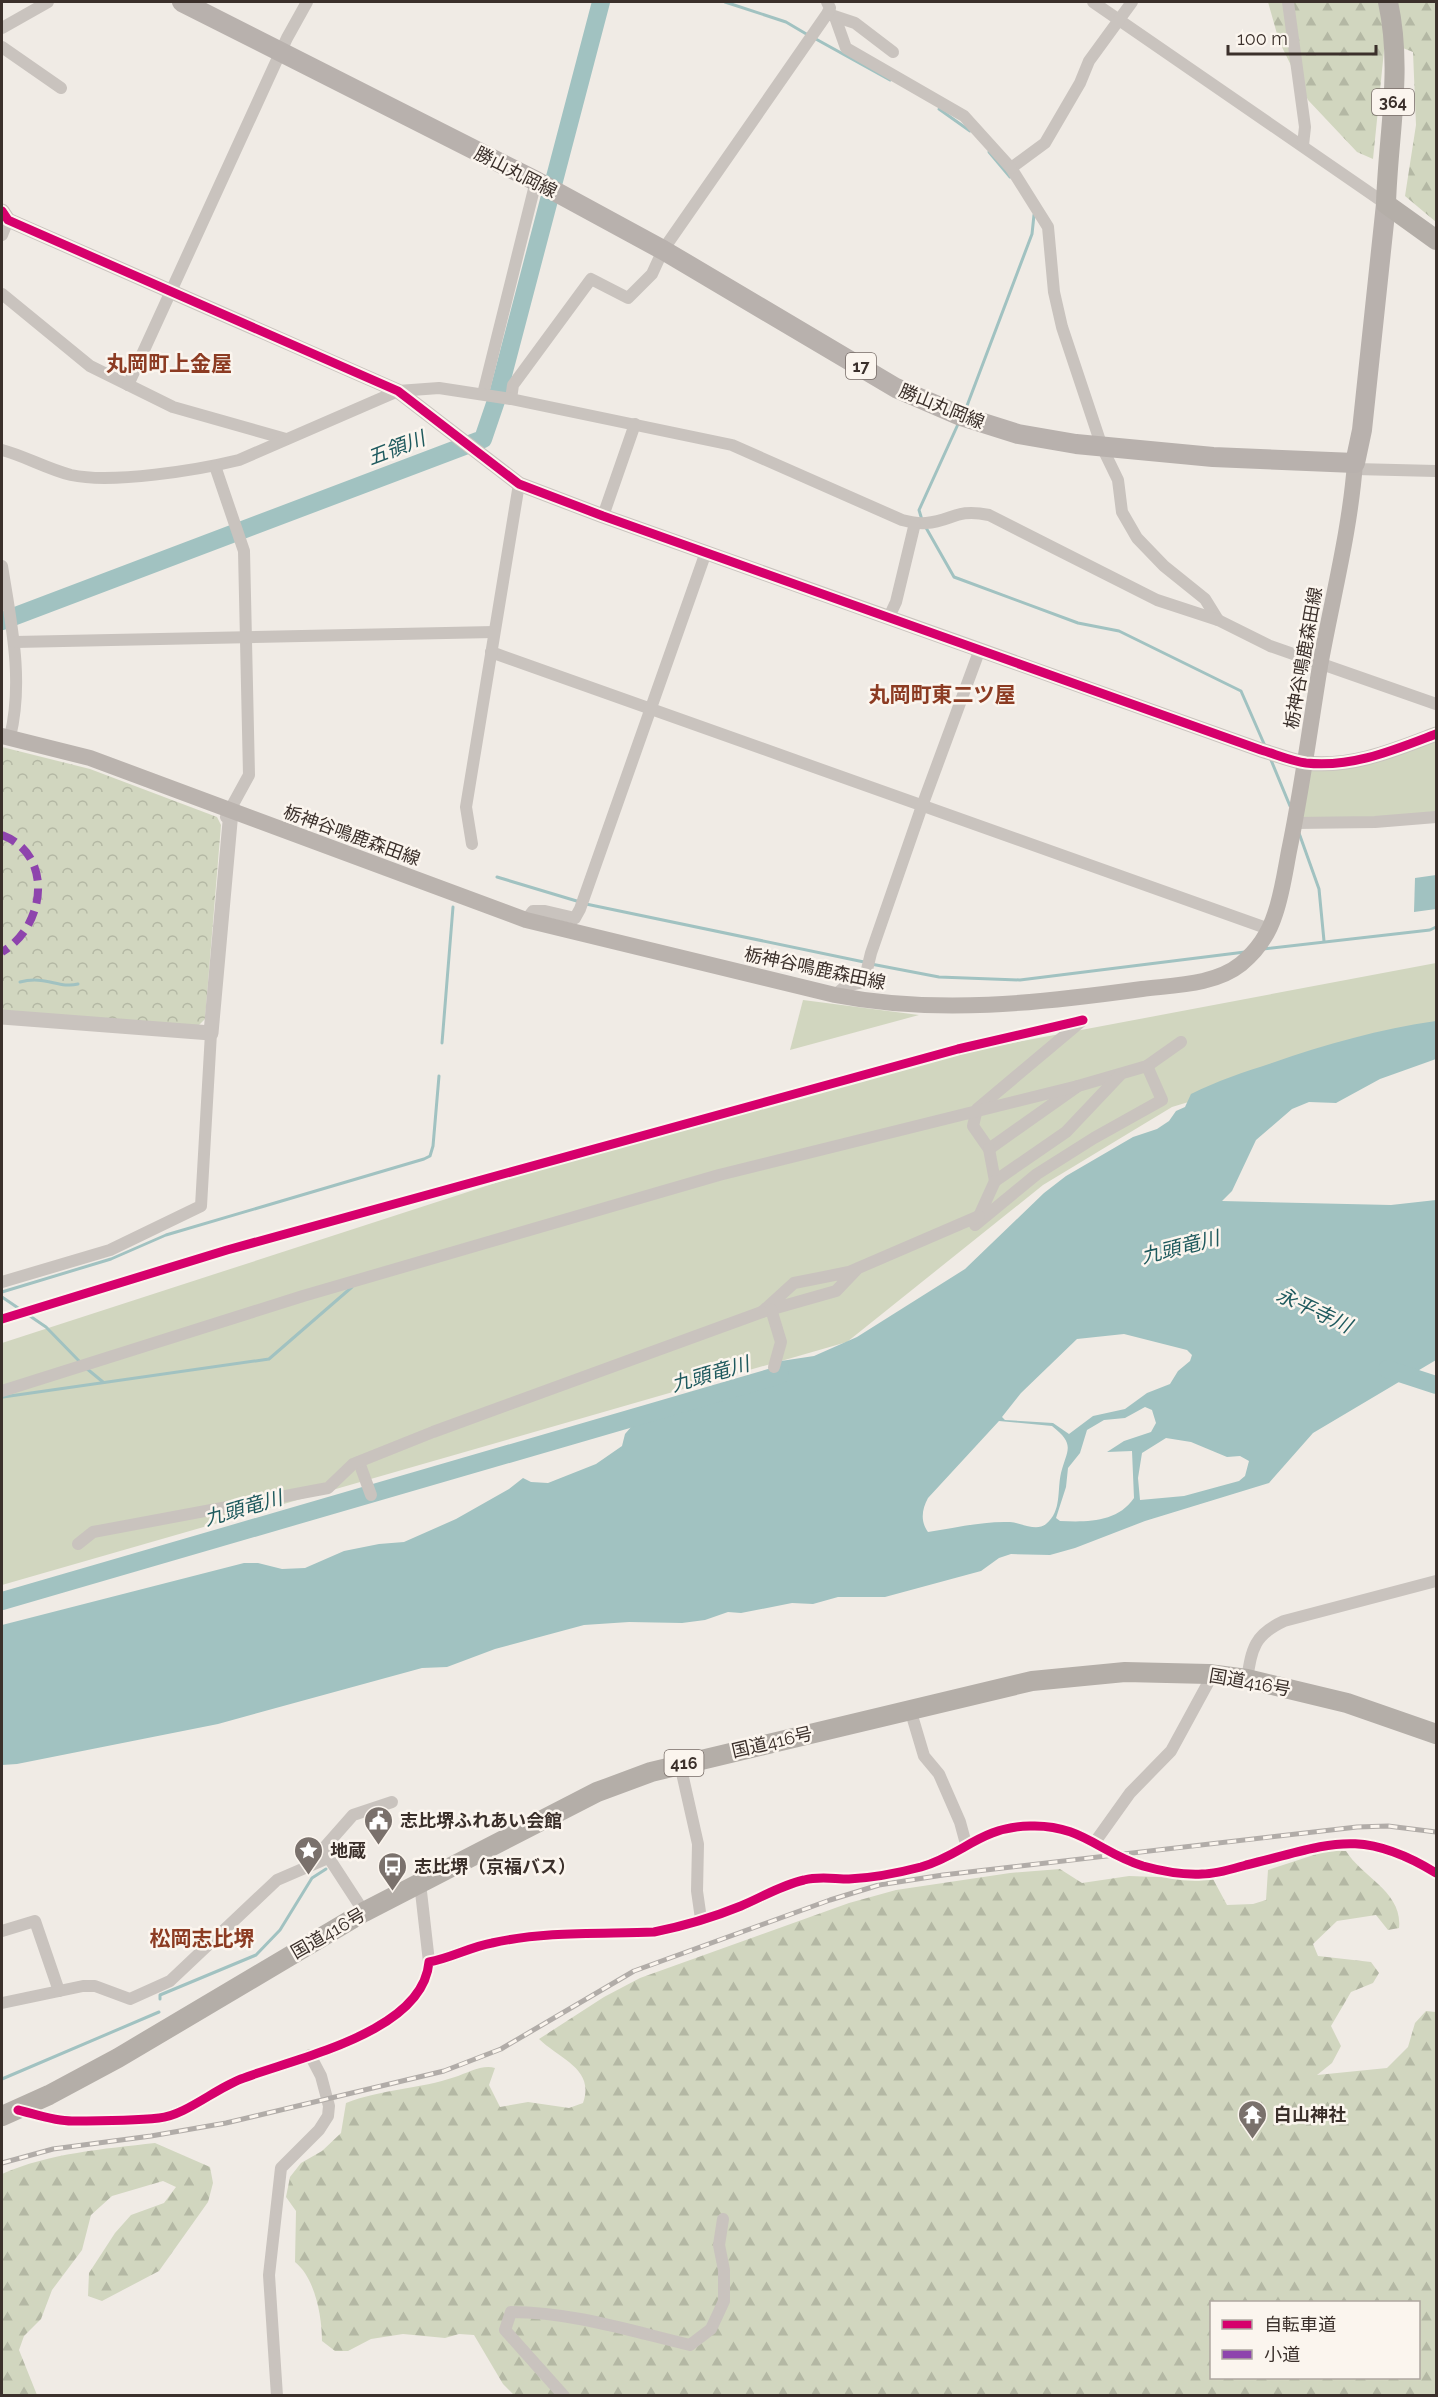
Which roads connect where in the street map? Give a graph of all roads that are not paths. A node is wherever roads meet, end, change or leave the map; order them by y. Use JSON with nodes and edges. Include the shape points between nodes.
{"nodes":[{"id":1,"x":48,"y":2,"type":"edge"},
{"id":2,"x":182,"y":2,"type":"edge"},
{"id":3,"x":307,"y":2,"type":"edge"},
{"id":4,"x":1093,"y":2,"type":"edge"},
{"id":5,"x":1132,"y":2,"type":"edge"},
{"id":6,"x":1288,"y":2,"type":"edge"},
{"id":7,"x":1388,"y":2,"type":"edge"},
{"id":8,"x":830,"y":11,"type":"edge"},
{"id":9,"x":1120,"y":21,"type":"junction"},
{"id":10,"x":2,"y":28,"type":"edge"},
{"id":11,"x":2,"y":47,"type":"edge"},
{"id":12,"x":281,"y":52,"type":"junction"},
{"id":13,"x":893,"y":52,"type":"dead end"},
{"id":14,"x":62,"y":88,"type":"dead end"},
{"id":15,"x":1303,"y":145,"type":"junction"},
{"id":16,"x":1011,"y":168,"type":"junction"},
{"id":17,"x":536,"y":181,"type":"junction"},
{"id":18,"x":1386,"y":204,"type":"junction"},
{"id":19,"x":5,"y":216,"type":"edge"},
{"id":20,"x":2,"y":235,"type":"edge"},
{"id":21,"x":1437,"y":240,"type":"edge"},
{"id":22,"x":663,"y":250,"type":"junction"},
{"id":23,"x":169,"y":292,"type":"junction"},
{"id":24,"x":2,"y":294,"type":"edge"},
{"id":25,"x":128,"y":385,"type":"junction"},
{"id":26,"x":398,"y":391,"type":"junction"},
{"id":27,"x":483,"y":394,"type":"junction"},
{"id":28,"x":511,"y":399,"type":"junction"},
{"id":29,"x":635,"y":424,"type":"junction"},
{"id":30,"x":286,"y":440,"type":"junction"},
{"id":31,"x":1102,"y":447,"type":"junction"},
{"id":32,"x":2,"y":450,"type":"edge"},
{"id":33,"x":215,"y":466,"type":"junction"},
{"id":34,"x":1355,"y":466,"type":"junction"},
{"id":35,"x":1437,"y":471,"type":"edge"},
{"id":36,"x":519,"y":484,"type":"junction"},
{"id":37,"x":603,"y":516,"type":"junction"},
{"id":38,"x":915,"y":523,"type":"junction"},
{"id":39,"x":706,"y":552,"type":"junction"},
{"id":40,"x":2,"y":566,"type":"edge"},
{"id":41,"x":889,"y":617,"type":"junction"},
{"id":42,"x":1218,"y":620,"type":"junction"},
{"id":43,"x":494,"y":632,"type":"junction"},
{"id":44,"x":246,"y":639,"type":"junction"},
{"id":45,"x":15,"y":642,"type":"junction"},
{"id":46,"x":980,"y":649,"type":"junction"},
{"id":47,"x":491,"y":652,"type":"junction"},
{"id":48,"x":1321,"y":663,"type":"junction"},
{"id":49,"x":1437,"y":704,"type":"edge"},
{"id":50,"x":650,"y":709,"type":"junction"},
{"id":51,"x":1437,"y":734,"type":"edge"},
{"id":52,"x":6,"y":736,"type":"edge"},
{"id":53,"x":1305,"y":763,"type":"junction"},
{"id":54,"x":922,"y":806,"type":"junction"},
{"id":55,"x":227,"y":816,"type":"junction"},
{"id":56,"x":1437,"y":817,"type":"edge"},
{"id":57,"x":1295,"y":823,"type":"junction"},
{"id":58,"x":472,"y":844,"type":"dead end"},
{"id":59,"x":526,"y":920,"type":"junction"},
{"id":60,"x":1266,"y":934,"type":"junction"},
{"id":61,"x":835,"y":995,"type":"junction"},
{"id":62,"x":2,"y":1017,"type":"edge"},
{"id":63,"x":1083,"y":1020,"type":"dead end"},
{"id":64,"x":211,"y":1033,"type":"junction"},
{"id":65,"x":1181,"y":1042,"type":"dead end"},
{"id":66,"x":1147,"y":1066,"type":"junction"},
{"id":67,"x":1122,"y":1073,"type":"junction"},
{"id":68,"x":1078,"y":1086,"type":"junction"},
{"id":69,"x":977,"y":1110,"type":"junction"},
{"id":70,"x":988,"y":1149,"type":"junction"},
{"id":71,"x":995,"y":1181,"type":"junction"},
{"id":72,"x":979,"y":1216,"type":"junction"},
{"id":73,"x":858,"y":1268,"type":"junction"},
{"id":74,"x":2,"y":1282,"type":"edge"},
{"id":75,"x":766,"y":1310,"type":"junction"},
{"id":76,"x":774,"y":1367,"type":"dead end"},
{"id":77,"x":2,"y":1391,"type":"edge"},
{"id":78,"x":359,"y":1462,"type":"junction"},
{"id":79,"x":371,"y":1496,"type":"dead end"},
{"id":80,"x":78,"y":1544,"type":"dead end"},
{"id":81,"x":1437,"y":1581,"type":"edge"},
{"id":82,"x":1209,"y":1674,"type":"junction"},
{"id":83,"x":1246,"y":1679,"type":"junction"},
{"id":84,"x":910,"y":1709,"type":"junction"},
{"id":85,"x":1437,"y":1734,"type":"edge"},
{"id":86,"x":680,"y":1764,"type":"junction"},
{"id":87,"x":392,"y":1802,"type":"dead end"},
{"id":88,"x":1095,"y":1842,"type":"junction"},
{"id":89,"x":966,"y":1844,"type":"junction"},
{"id":90,"x":328,"y":1858,"type":"junction"},
{"id":91,"x":1437,"y":1873,"type":"edge"},
{"id":92,"x":420,"y":1883,"type":"junction"},
{"id":93,"x":364,"y":1912,"type":"junction"},
{"id":94,"x":701,"y":1919,"type":"junction"},
{"id":95,"x":2,"y":1931,"type":"edge"},
{"id":96,"x":429,"y":1962,"type":"junction"},
{"id":97,"x":59,"y":1991,"type":"junction"},
{"id":98,"x":2,"y":2003,"type":"edge"},
{"id":99,"x":310,"y":2055,"type":"junction"},
{"id":100,"x":10,"y":2113,"type":"edge"},
{"id":101,"x":723,"y":2219,"type":"dead end"},
{"id":102,"x":277,"y":2396,"type":"edge"},
{"id":103,"x":564,"y":2396,"type":"edge"}],
"edges":[{"from":1,"to":10,"type":"street"},
{"from":2,"to":12,"type":"main road","name":"勝山丸岡線","number":"17"},
{"from":3,"to":12,"type":"street"},
{"from":4,"to":9,"type":"street"},
{"from":5,"to":9,"type":"street"},
{"from":6,"to":15,"type":"street","via":[[1305,127]]},
{"from":7,"to":18,"type":"highway","number":"364","via":[[1397,66]]},
{"from":8,"to":13,"type":"street","via":[[855,23]]},
{"from":8,"to":16,"type":"street","via":[[846,48],[964,116]]},
{"from":8,"to":22,"type":"street"},
{"from":9,"to":15,"type":"street"},
{"from":9,"to":16,"type":"street","via":[[1089,61],[1045,143]]},
{"from":11,"to":14,"type":"street"},
{"from":12,"to":17,"type":"main road","name":"勝山丸岡線","number":"17"},
{"from":12,"to":23,"type":"street"},
{"from":15,"to":18,"type":"street"},
{"from":16,"to":31,"type":"street","via":[[1048,227],[1054,292],[1062,327]]},
{"from":17,"to":22,"type":"main road","name":"勝山丸岡線","number":"17"},
{"from":17,"to":27,"type":"street"},
{"from":18,"to":21,"type":"highway"},
{"from":18,"to":34,"type":"main road"},
{"from":19,"to":20,"type":"street"},
{"from":19,"to":23,"type":"street"},
{"from":22,"to":28,"type":"street","via":[[652,274],[628,298],[591,279],[513,385]]},
{"from":22,"to":31,"type":"main road","name":"勝山丸岡線","number":"17","via":[[896,388],[961,416],[1018,434]]},
{"from":23,"to":25,"type":"street"},
{"from":23,"to":26,"type":"street"},
{"from":24,"to":25,"type":"street","via":[[90,366]]},
{"from":25,"to":30,"type":"street","via":[[173,407]]},
{"from":26,"to":27,"type":"street","via":[[438,388]]},
{"from":26,"to":30,"type":"street"},
{"from":26,"to":36,"type":"street"},
{"from":27,"to":28,"type":"street"},
{"from":28,"to":29,"type":"street"},
{"from":29,"to":37,"type":"street"},
{"from":29,"to":38,"type":"street","via":[[732,446]]},
{"from":30,"to":33,"type":"street"},
{"from":31,"to":34,"type":"main road","name":"勝山丸岡線","number":"17"},
{"from":31,"to":42,"type":"street","via":[[1118,480],[1122,512],[1137,538],[1205,599]]},
{"from":32,"to":33,"type":"street","via":[[70,475],[93,477]]},
{"from":33,"to":44,"type":"street","via":[[244,551]]},
{"from":34,"to":35,"type":"street"},
{"from":34,"to":48,"type":"main road","name":"栃神谷鳴鹿森田線"},
{"from":36,"to":37,"type":"street"},
{"from":36,"to":43,"type":"street"},
{"from":37,"to":39,"type":"street"},
{"from":38,"to":41,"type":"street"},
{"from":38,"to":42,"type":"street","via":[[928,524],[959,513],[989,515],[1157,600]]},
{"from":39,"to":41,"type":"street"},
{"from":39,"to":50,"type":"street"},
{"from":40,"to":45,"type":"street"},
{"from":41,"to":46,"type":"street"},
{"from":42,"to":48,"type":"street","via":[[1270,646]]},
{"from":43,"to":44,"type":"street"},
{"from":43,"to":47,"type":"street"},
{"from":44,"to":45,"type":"street"},
{"from":44,"to":55,"type":"street","via":[[249,775]]},
{"from":45,"to":52,"type":"street","via":[[16,715]]},
{"from":46,"to":53,"type":"street"},
{"from":46,"to":54,"type":"street"},
{"from":47,"to":50,"type":"street"},
{"from":47,"to":58,"type":"street","via":[[466,807]]},
{"from":48,"to":49,"type":"street"},
{"from":48,"to":53,"type":"main road","name":"栃神谷鳴鹿森田線"},
{"from":50,"to":54,"type":"street"},
{"from":50,"to":59,"type":"street","via":[[575,918],[533,911]]},
{"from":51,"to":53,"type":"street","via":[[1369,758]]},
{"from":52,"to":55,"type":"main road","name":"栃神谷鳴鹿森田線","via":[[90,758]]},
{"from":53,"to":57,"type":"main road","name":"栃神谷鳴鹿森田線"},
{"from":54,"to":60,"type":"street"},
{"from":54,"to":61,"type":"street","via":[[864,982],[846,986]]},
{"from":55,"to":59,"type":"main road","name":"栃神谷鳴鹿森田線"},
{"from":55,"to":64,"type":"street"},
{"from":56,"to":57,"type":"street"},
{"from":57,"to":60,"type":"main road","name":"栃神谷鳴鹿森田線","via":[[1281,893]]},
{"from":59,"to":61,"type":"main road","name":"栃神谷鳴鹿森田線"},
{"from":60,"to":61,"type":"main road","name":"栃神谷鳴鹿森田線","via":[[1241,964],[1226,973],[1190,983],[1027,1004],[916,1005]]},
{"from":62,"to":64,"type":"street"},
{"from":63,"to":69,"type":"street"},
{"from":64,"to":74,"type":"street","via":[[201,1206],[110,1250]]},
{"from":65,"to":66,"type":"street"},
{"from":66,"to":67,"type":"street"},
{"from":66,"to":72,"type":"street","via":[[1162,1100],[1037,1174],[975,1225]]},
{"from":67,"to":68,"type":"street"},
{"from":67,"to":71,"type":"street","via":[[1066,1132]]},
{"from":68,"to":69,"type":"street"},
{"from":68,"to":70,"type":"street"},
{"from":69,"to":70,"type":"street","via":[[973,1126]]},
{"from":69,"to":77,"type":"street","via":[[719,1174],[303,1296]]},
{"from":70,"to":71,"type":"street"},
{"from":71,"to":72,"type":"street"},
{"from":72,"to":73,"type":"street"},
{"from":73,"to":75,"type":"street","via":[[836,1291]]},
{"from":73,"to":75,"type":"street","via":[[794,1282]]},
{"from":75,"to":76,"type":"street","via":[[780,1342]]},
{"from":75,"to":78,"type":"street"},
{"from":78,"to":79,"type":"street"},
{"from":78,"to":80,"type":"street","via":[[328,1488],[93,1532]]},
{"from":81,"to":83,"type":"street","via":[[1284,1621],[1268,1629],[1251,1652]]},
{"from":82,"to":83,"type":"highway","name":"国道416号","number":"416"},
{"from":82,"to":84,"type":"highway","name":"国道416号","number":"416","via":[[1125,1672],[1060,1677]]},
{"from":82,"to":88,"type":"street","via":[[1208,1683],[1171,1751],[1130,1792]]},
{"from":83,"to":85,"type":"highway","name":"国道416号","number":"416","via":[[1347,1703]]},
{"from":84,"to":86,"type":"highway","name":"国道416号","number":"416"},
{"from":84,"to":89,"type":"street","via":[[924,1756],[939,1774]]},
{"from":86,"to":92,"type":"highway","name":"国道416号","number":"416","via":[[597,1792]]},
{"from":86,"to":94,"type":"street","via":[[698,1844]]},
{"from":87,"to":90,"type":"street","via":[[353,1815],[323,1849]]},
{"from":88,"to":89,"type":"street","via":[[1071,1830],[1030,1826],[993,1832]]},
{"from":88,"to":91,"type":"street","via":[[1143,1866],[1184,1873],[1222,1871],[1325,1844],[1355,1843],[1402,1853]]},
{"from":89,"to":94,"type":"street","via":[[920,1867],[860,1878],[802,1880]]},
{"from":90,"to":93,"type":"street"},
{"from":90,"to":97,"type":"street","via":[[277,1880],[170,1981],[130,1999],[95,1986]]},
{"from":92,"to":93,"type":"highway","name":"国道416号","number":"416"},
{"from":92,"to":96,"type":"street"},
{"from":93,"to":100,"type":"highway","name":"国道416号","number":"416","via":[[118,2058]]},
{"from":94,"to":96,"type":"street","via":[[654,1932],[556,1935],[491,1943]]},
{"from":95,"to":97,"type":"street","via":[[35,1921]]},
{"from":96,"to":99,"type":"street","via":[[420,1990],[399,2011],[356,2038]]},
{"from":97,"to":98,"type":"street"},
{"from":99,"to":100,"type":"street","via":[[242,2079],[160,2118],[70,2121]]},
{"from":99,"to":102,"type":"street","via":[[329,2106],[319,2130],[281,2168],[268,2275]]},
{"from":101,"to":103,"type":"street","via":[[719,2245],[724,2301],[711,2329],[690,2345],[592,2322],[511,2312],[505,2330]]}]}
